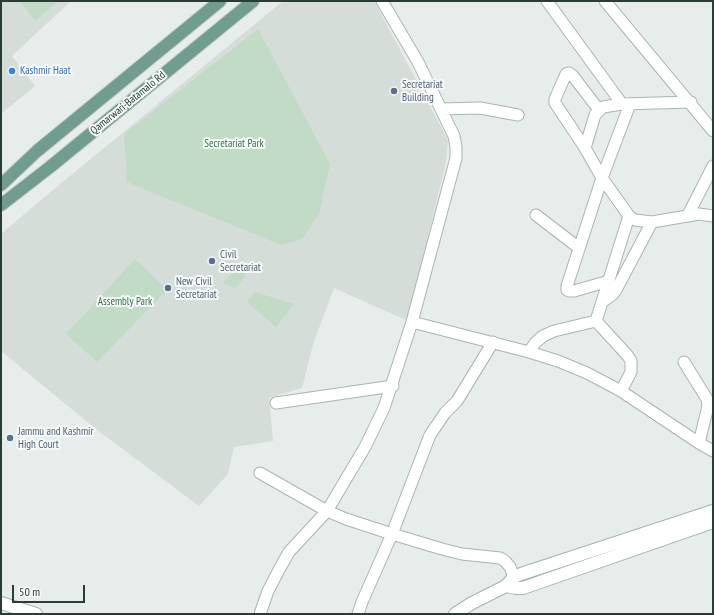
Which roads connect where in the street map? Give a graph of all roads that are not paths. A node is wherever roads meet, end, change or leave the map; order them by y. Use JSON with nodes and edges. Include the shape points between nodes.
{"nodes":[{"id":1,"x":220,"y":1,"type":"edge"},
{"id":2,"x":253,"y":1,"type":"edge"},
{"id":3,"x":382,"y":1,"type":"edge"},
{"id":4,"x":547,"y":1,"type":"edge"},
{"id":5,"x":604,"y":1,"type":"edge"},
{"id":6,"x":691,"y":102,"type":"junction"},
{"id":7,"x":626,"y":104,"type":"junction"},
{"id":8,"x":441,"y":109,"type":"junction"},
{"id":9,"x":598,"y":110,"type":"junction"},
{"id":10,"x":518,"y":115,"type":"dead end"},
{"id":11,"x":713,"y":131,"type":"edge"},
{"id":12,"x":585,"y":148,"type":"junction"},
{"id":13,"x":713,"y":166,"type":"edge"},
{"id":14,"x":602,"y":178,"type":"junction"},
{"id":15,"x":1,"y":185,"type":"edge"},
{"id":16,"x":1,"y":204,"type":"edge"},
{"id":17,"x":536,"y":214,"type":"dead end"},
{"id":18,"x":688,"y":215,"type":"junction"},
{"id":19,"x":629,"y":216,"type":"junction"},
{"id":20,"x":713,"y":216,"type":"edge"},
{"id":21,"x":652,"y":222,"type":"junction"},
{"id":22,"x":579,"y":248,"type":"junction"},
{"id":23,"x":609,"y":281,"type":"junction"},
{"id":24,"x":602,"y":302,"type":"junction"},
{"id":25,"x":596,"y":321,"type":"junction"},
{"id":26,"x":412,"y":322,"type":"junction"},
{"id":27,"x":493,"y":342,"type":"junction"},
{"id":28,"x":529,"y":352,"type":"junction"},
{"id":29,"x":684,"y":362,"type":"dead end"},
{"id":30,"x":393,"y":386,"type":"junction"},
{"id":31,"x":621,"y":390,"type":"junction"},
{"id":32,"x":276,"y":403,"type":"dead end"},
{"id":33,"x":699,"y":443,"type":"junction"},
{"id":34,"x":713,"y":451,"type":"edge"},
{"id":35,"x":260,"y":473,"type":"dead end"},
{"id":36,"x":327,"y":511,"type":"junction"},
{"id":37,"x":713,"y":511,"type":"edge"},
{"id":38,"x":713,"y":522,"type":"edge"},
{"id":39,"x":392,"y":534,"type":"junction"},
{"id":40,"x":510,"y":582,"type":"junction"},
{"id":41,"x":1,"y":602,"type":"edge"},
{"id":42,"x":36,"y":614,"type":"edge"},
{"id":43,"x":260,"y":614,"type":"edge"},
{"id":44,"x":358,"y":614,"type":"edge"},
{"id":45,"x":455,"y":614,"type":"edge"}],
"edges":[{"from":1,"to":15,"type":"main road","name":"Qamarwari-Batamalo Rd","via":[[37,151]]},
{"from":2,"to":16,"type":"main road","name":"Qamarwari-Batamalo Rd"},
{"from":3,"to":8,"type":"street","via":[[418,62]]},
{"from":4,"to":7,"type":"street"},
{"from":5,"to":6,"type":"street"},
{"from":6,"to":7,"type":"street"},
{"from":6,"to":11,"type":"street"},
{"from":7,"to":9,"type":"street"},
{"from":7,"to":14,"type":"street"},
{"from":8,"to":10,"type":"street","via":[[480,108]]},
{"from":8,"to":26,"type":"street","via":[[454,136],[456,158]]},
{"from":9,"to":12,"type":"street"},
{"from":9,"to":12,"type":"street","via":[[571,74],[566,74],[555,103]]},
{"from":12,"to":14,"type":"street"},
{"from":13,"to":18,"type":"street"},
{"from":14,"to":19,"type":"street"},
{"from":14,"to":22,"type":"street"},
{"from":17,"to":22,"type":"street"},
{"from":18,"to":20,"type":"street"},
{"from":18,"to":21,"type":"street"},
{"from":19,"to":21,"type":"street","via":[[635,220]]},
{"from":19,"to":23,"type":"street"},
{"from":21,"to":24,"type":"street","via":[[616,290]]},
{"from":22,"to":23,"type":"street","via":[[567,290],[574,292]]},
{"from":23,"to":24,"type":"street"},
{"from":24,"to":25,"type":"street"},
{"from":25,"to":28,"type":"street","via":[[543,336]]},
{"from":25,"to":31,"type":"street","via":[[631,361],[631,372]]},
{"from":26,"to":27,"type":"street"},
{"from":26,"to":30,"type":"street"},
{"from":27,"to":28,"type":"street"},
{"from":27,"to":39,"type":"street","via":[[457,401],[430,435]]},
{"from":28,"to":31,"type":"street","via":[[558,361]]},
{"from":29,"to":33,"type":"street","via":[[708,399]]},
{"from":30,"to":32,"type":"street"},
{"from":30,"to":36,"type":"street","via":[[375,429]]},
{"from":31,"to":33,"type":"street"},
{"from":33,"to":34,"type":"street"},
{"from":35,"to":36,"type":"street"},
{"from":36,"to":39,"type":"street"},
{"from":36,"to":43,"type":"street","via":[[290,552],[268,591]]},
{"from":37,"to":40,"type":"main road","via":[[528,571]]},
{"from":38,"to":40,"type":"main road","via":[[524,588],[516,588]]},
{"from":39,"to":40,"type":"street","via":[[462,554],[500,558],[510,567]]},
{"from":39,"to":44,"type":"street"},
{"from":40,"to":45,"type":"main road"},
{"from":41,"to":42,"type":"main road"}]}
